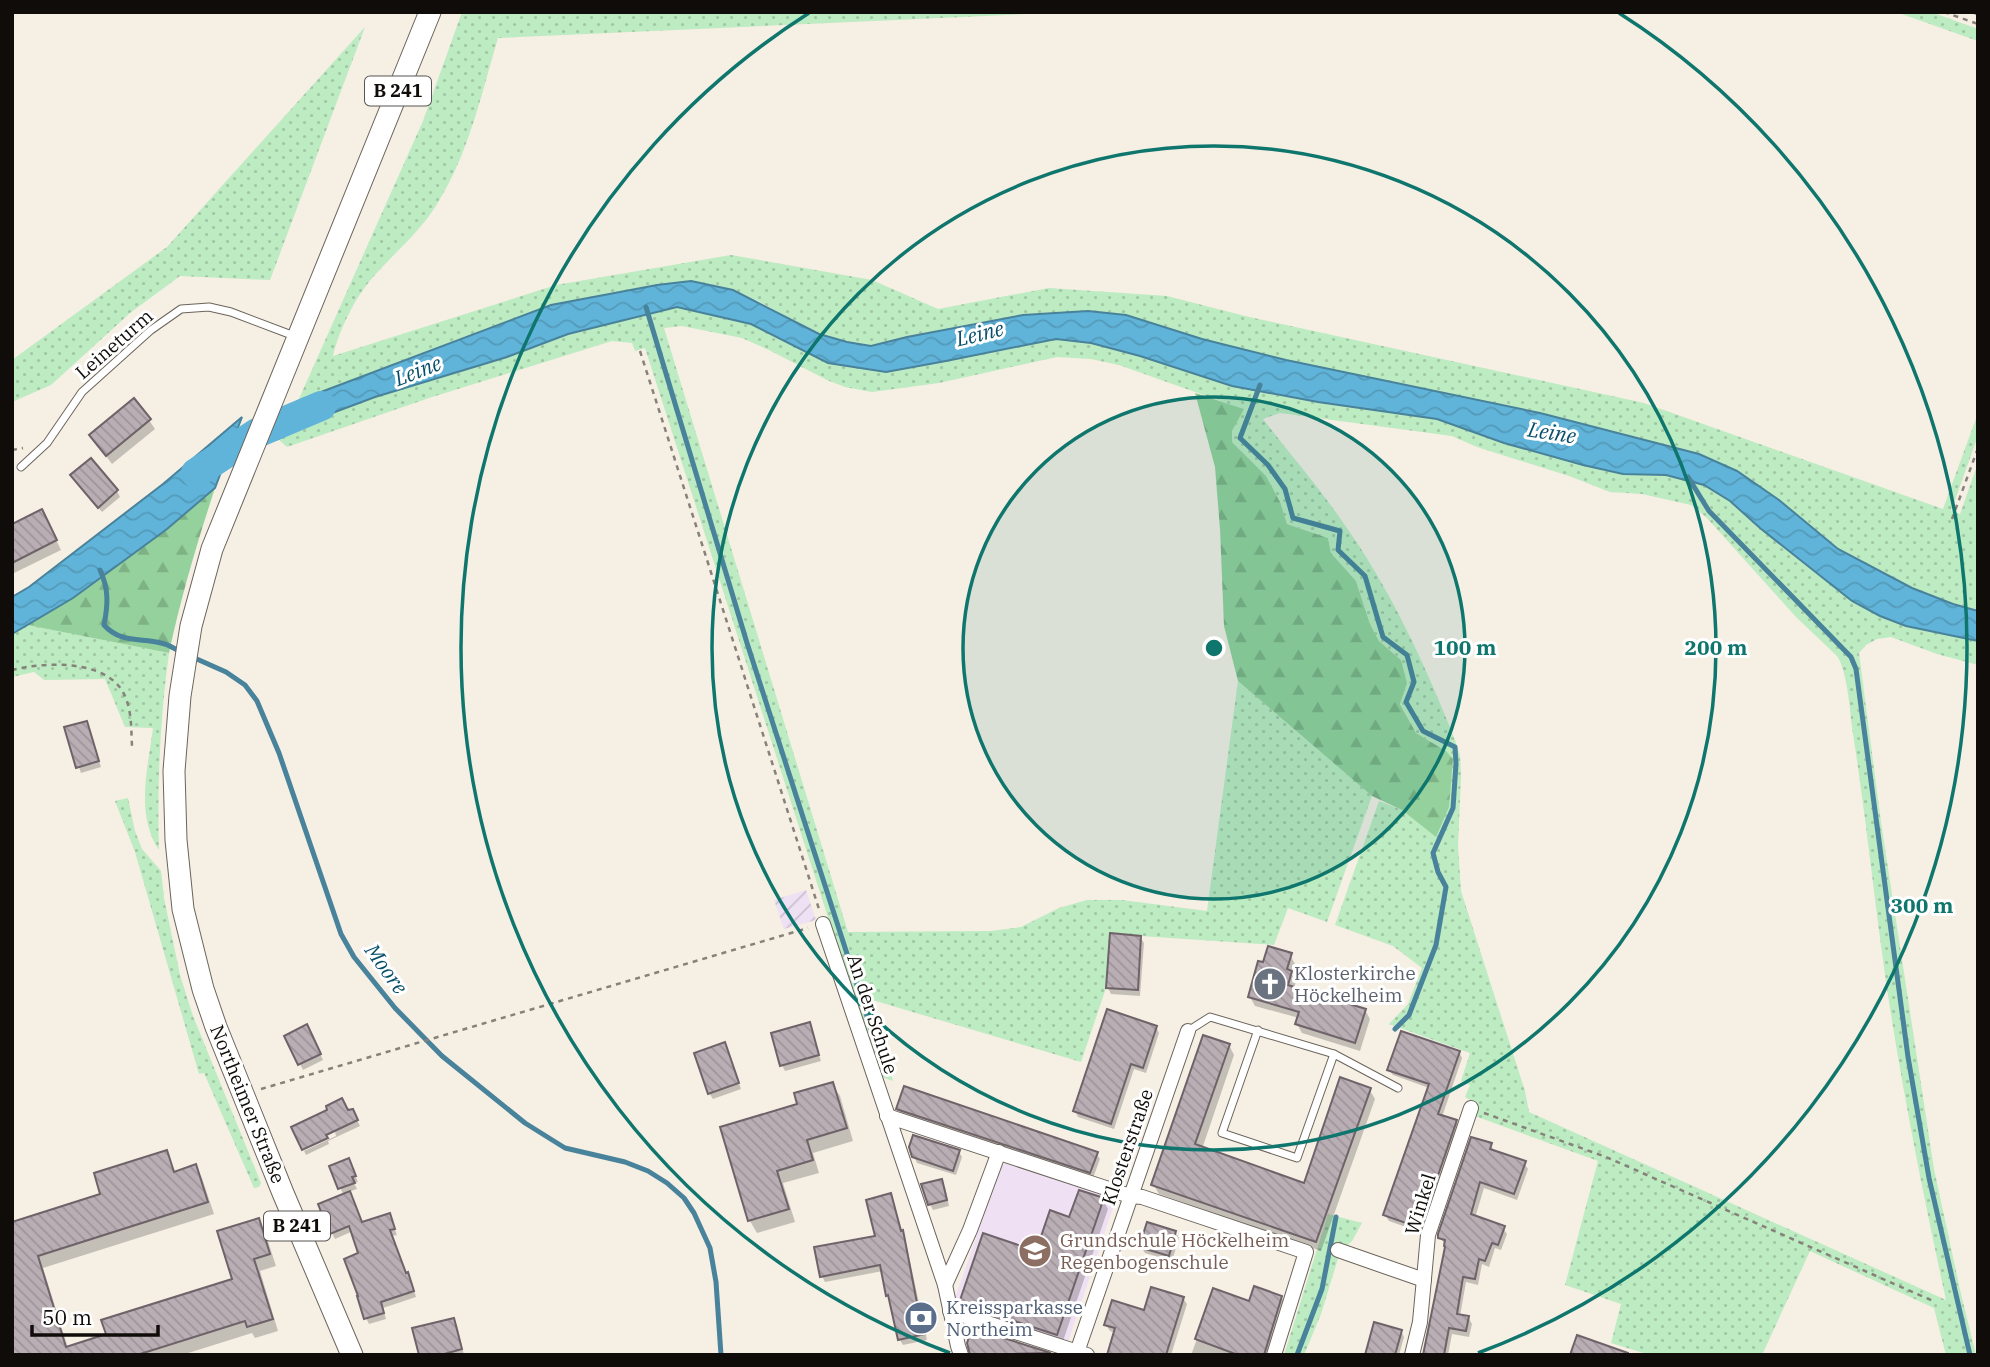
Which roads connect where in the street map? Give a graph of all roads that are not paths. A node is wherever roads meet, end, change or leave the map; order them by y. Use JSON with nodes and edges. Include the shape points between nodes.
{"nodes":[{"id":1,"x":430,"y":12,"type":"edge"},
{"id":2,"x":298,"y":338,"type":"junction"},
{"id":3,"x":21,"y":467,"type":"dead end"},
{"id":4,"x":824,"y":924,"type":"road end"},
{"id":5,"x":1258,"y":1030,"type":"junction"},
{"id":6,"x":1188,"y":1031,"type":"joint"},
{"id":7,"x":1334,"y":1054,"type":"junction"},
{"id":8,"x":1398,"y":1088,"type":"dead end"},
{"id":9,"x":1471,"y":1108,"type":"road end"},
{"id":10,"x":887,"y":1116,"type":"junction"},
{"id":11,"x":999,"y":1152,"type":"junction"},
{"id":12,"x":1130,"y":1196,"type":"junction"},
{"id":13,"x":1338,"y":1250,"type":"dead end"},
{"id":14,"x":1424,"y":1280,"type":"junction"},
{"id":15,"x":945,"y":1284,"type":"junction"},
{"id":16,"x":950,"y":1311,"type":"junction"},
{"id":17,"x":1080,"y":1354,"type":"edge"},
{"id":18,"x":352,"y":1355,"type":"edge"},
{"id":19,"x":961,"y":1355,"type":"edge"},
{"id":20,"x":1275,"y":1355,"type":"edge"},
{"id":21,"x":1412,"y":1355,"type":"edge"}],
"edges":[{"from":1,"to":2,"type":"main road","number":"B 241"},
{"from":2,"to":3,"type":"lane","name":"Leineturm","via":[[231,312],[209,307],[181,309],[82,392],[47,443]]},
{"from":2,"to":18,"type":"main road","name":"Northeimer Straße","number":"B 241","via":[[212,550],[191,626],[174,771],[180,885],[216,1027]]},
{"from":4,"to":10,"type":"street","name":"An der Schule"},
{"from":5,"to":6,"type":"lane","via":[[1210,1017]]},
{"from":5,"to":7,"type":"lane"},
{"from":5,"to":7,"type":"lane","via":[[1222,1133],[1297,1158]]},
{"from":6,"to":12,"type":"street","name":"Klosterstraße"},
{"from":7,"to":8,"type":"lane"},
{"from":9,"to":14,"type":"street","name":"Winkel","via":[[1428,1235]]},
{"from":10,"to":11,"type":"street"},
{"from":10,"to":15,"type":"street","name":"An der Schule"},
{"from":11,"to":12,"type":"street"},
{"from":11,"to":15,"type":"street"},
{"from":12,"to":17,"type":"street","name":"Klosterstraße"},
{"from":12,"to":20,"type":"street","via":[[1307,1252]]},
{"from":13,"to":14,"type":"street"},
{"from":14,"to":21,"type":"street","name":"Winkel"},
{"from":15,"to":16,"type":"street","name":"An der Schule"},
{"from":16,"to":17,"type":"street"},
{"from":16,"to":19,"type":"street","name":"An der Schule"}]}
